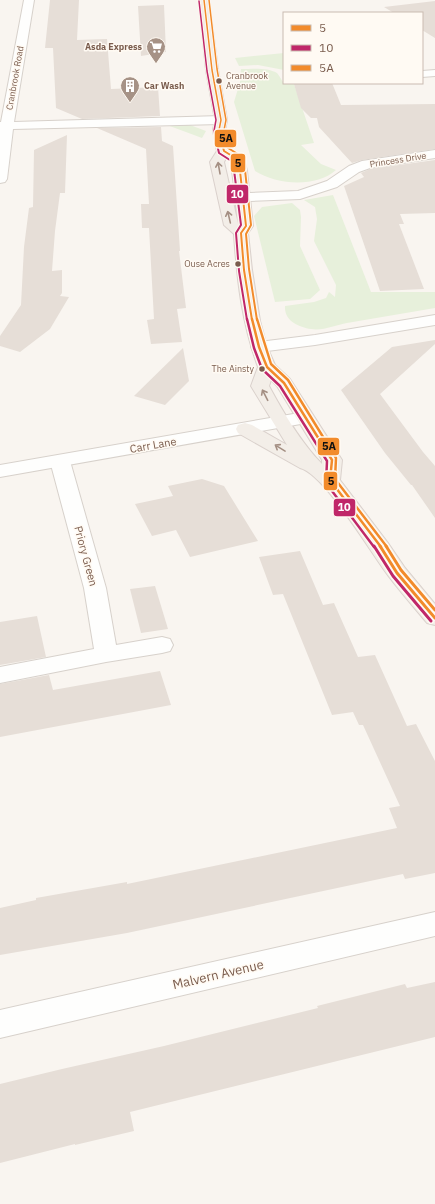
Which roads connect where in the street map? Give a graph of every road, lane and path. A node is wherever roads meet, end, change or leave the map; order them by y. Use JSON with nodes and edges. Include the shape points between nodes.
{"nodes":[{"id":1,"x":30,"y":0,"type":"edge"},
{"id":2,"x":204,"y":0,"type":"edge"},
{"id":3,"x":435,"y":73,"type":"edge"},
{"id":4,"x":423,"y":74,"type":"edge"},
{"id":5,"x":220,"y":120,"type":"junction"},
{"id":6,"x":3,"y":126,"type":"edge"},
{"id":7,"x":224,"y":151,"type":"junction"},
{"id":8,"x":435,"y":154,"type":"edge"},
{"id":9,"x":0,"y":179,"type":"edge"},
{"id":10,"x":224,"y":192,"type":"junction"},
{"id":11,"x":243,"y":192,"type":"junction"},
{"id":12,"x":240,"y":233,"type":"junction"},
{"id":13,"x":435,"y":320,"type":"edge"},
{"id":14,"x":259,"y":347,"type":"junction"},
{"id":15,"x":267,"y":367,"type":"junction"},
{"id":16,"x":305,"y":418,"type":"junction"},
{"id":17,"x":281,"y":422,"type":"junction"},
{"id":18,"x":245,"y":429,"type":"junction"},
{"id":19,"x":60,"y":461,"type":"junction"},
{"id":20,"x":0,"y":471,"type":"edge"},
{"id":21,"x":322,"y":473,"type":"junction"},
{"id":22,"x":435,"y":618,"type":"edge"},
{"id":23,"x":162,"y":645,"type":"dead end"},
{"id":24,"x":106,"y":654,"type":"junction"},
{"id":25,"x":0,"y":675,"type":"edge"},
{"id":26,"x":435,"y":924,"type":"edge"},
{"id":27,"x":0,"y":1024,"type":"edge"}],
"edges":[{"from":1,"to":6,"type":"street","name":"Cranbrook Road"},
{"from":2,"to":5,"type":"main road"},
{"from":3,"to":4,"type":"street"},
{"from":5,"to":6,"type":"street"},
{"from":5,"to":7,"type":"main road","via":[[219,130]]},
{"from":6,"to":9,"type":"street","name":"Cranbrook Road"},
{"from":10,"to":7,"type":"main road","one_way":true,"via":[[217,162]]},
{"from":7,"to":11,"type":"main road","via":[[236,159]]},
{"from":8,"to":11,"type":"street","name":"Princess Drive","via":[[367,164],[354,169],[332,184],[300,195]]},
{"from":10,"to":11,"type":"street","name":"Princess Drive"},
{"from":12,"to":10,"type":"main road","one_way":true,"via":[[231,225]]},
{"from":11,"to":12,"type":"main road","via":[[246,226]]},
{"from":12,"to":14,"type":"main road","via":[[252,321]]},
{"from":13,"to":14,"type":"street"},
{"from":14,"to":15,"type":"main road"},
{"from":15,"to":16,"type":"main road","via":[[284,383]]},
{"from":17,"to":15,"type":"main road","one_way":true,"via":[[260,386]]},
{"from":16,"to":17,"type":"street","name":"Carr Lane"},
{"from":16,"to":21,"type":"main road","via":[[332,460]]},
{"from":17,"to":18,"type":"street","name":"Carr Lane"},
{"from":17,"to":21,"type":"main road"},
{"from":18,"to":19,"type":"street","name":"Carr Lane"},
{"from":21,"to":18,"type":"main road","one_way":true},
{"from":19,"to":20,"type":"street","name":"Carr Lane"},
{"from":19,"to":24,"type":"street","name":"Priory Green","via":[[95,588]]},
{"from":21,"to":22,"type":"main road","via":[[381,548],[397,573]]},
{"from":23,"to":24,"type":"street"},
{"from":24,"to":25,"type":"street"},
{"from":26,"to":27,"type":"street","name":"Malvern Avenue"}]}
